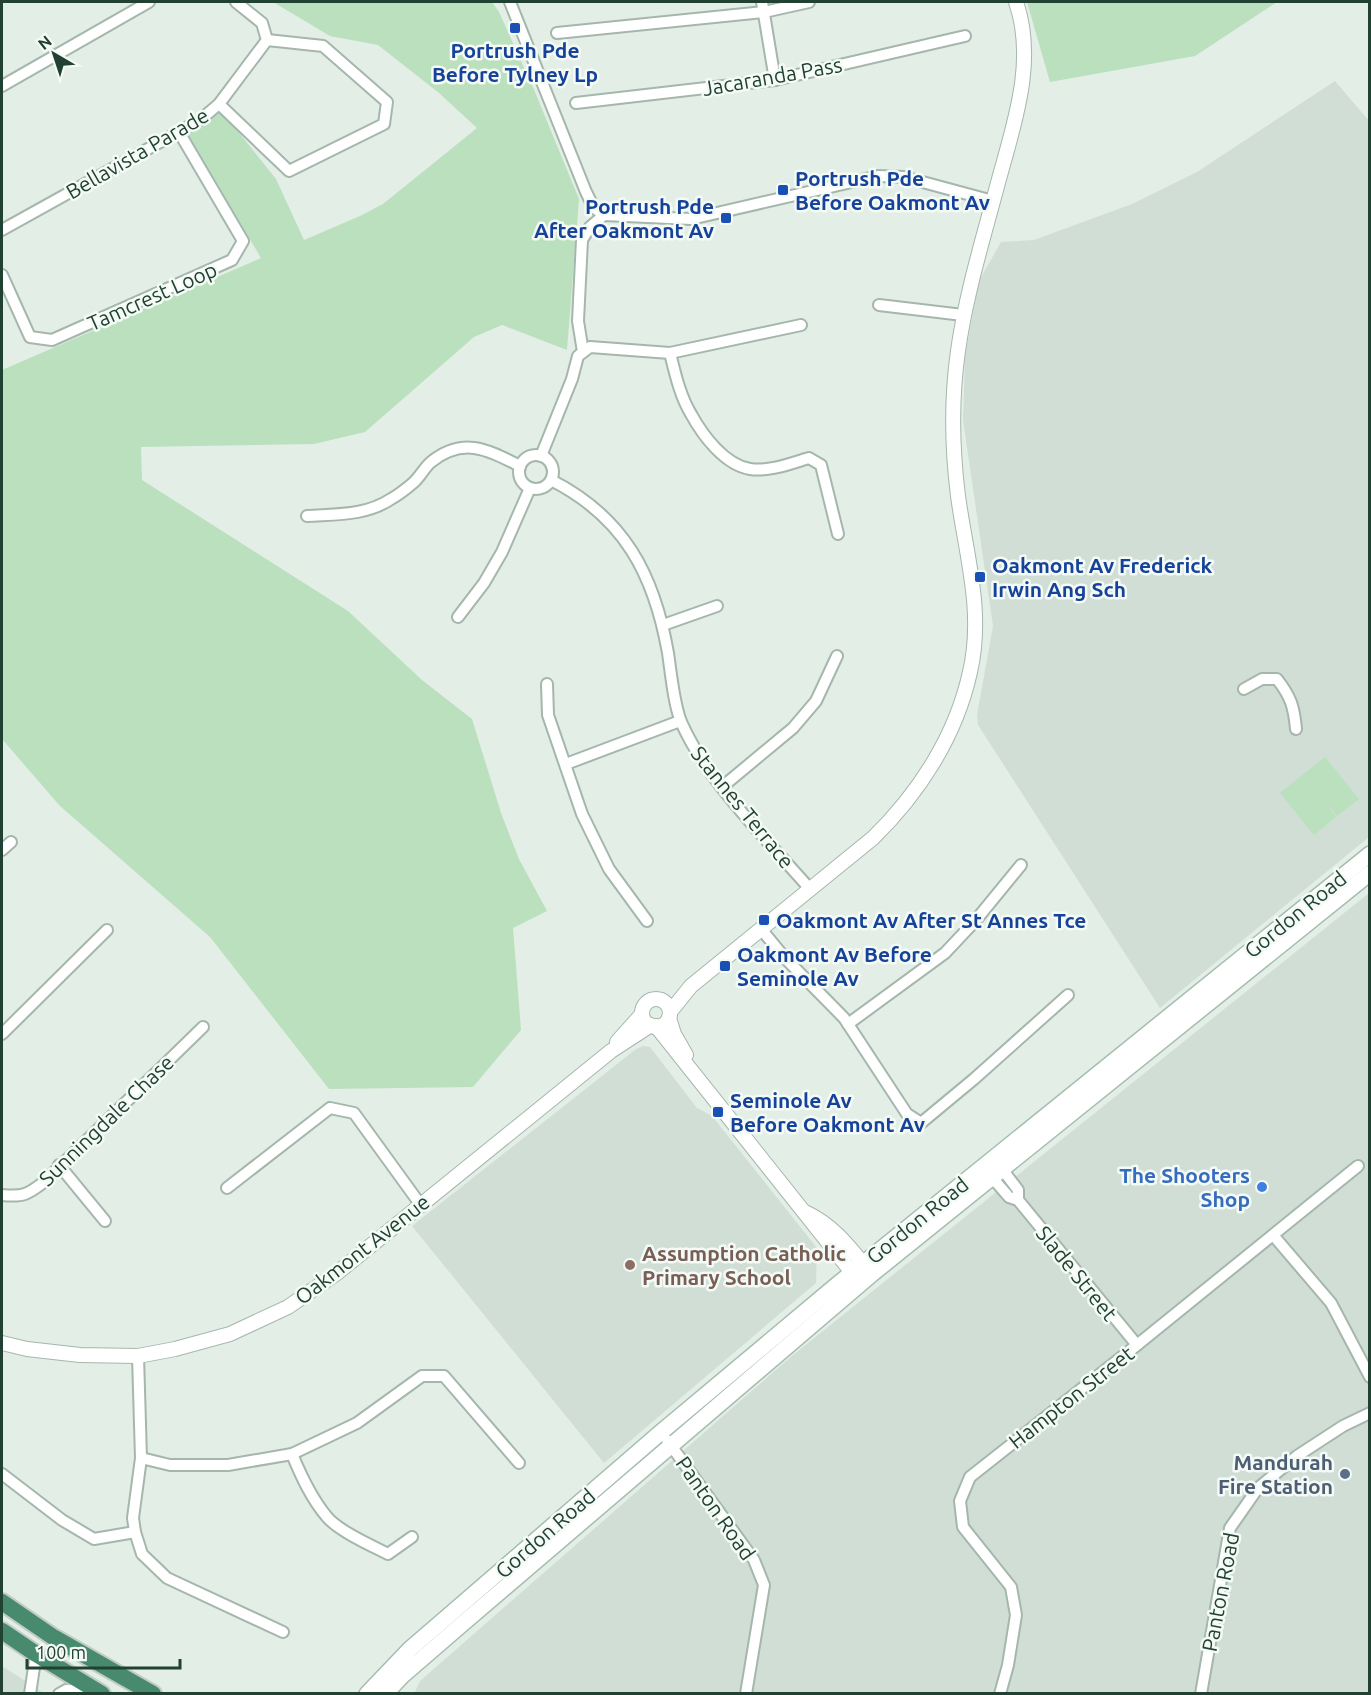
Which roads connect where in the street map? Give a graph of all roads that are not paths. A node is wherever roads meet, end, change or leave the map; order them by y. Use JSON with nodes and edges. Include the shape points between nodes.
{"nodes":[{"id":1,"x":149,"y":2,"type":"edge"},
{"id":2,"x":236,"y":2,"type":"edge"},
{"id":3,"x":510,"y":2,"type":"edge"},
{"id":4,"x":809,"y":2,"type":"edge"},
{"id":5,"x":1016,"y":2,"type":"edge"},
{"id":6,"x":763,"y":7,"type":"edge"},
{"id":7,"x":558,"y":33,"type":"dead end"},
{"id":8,"x":965,"y":36,"type":"dead end"},
{"id":9,"x":267,"y":40,"type":"junction"},
{"id":10,"x":774,"y":80,"type":"junction"},
{"id":11,"x":2,"y":86,"type":"edge"},
{"id":12,"x":576,"y":103,"type":"dead end"},
{"id":13,"x":219,"y":104,"type":"junction"},
{"id":14,"x":179,"y":132,"type":"junction"},
{"id":15,"x":993,"y":201,"type":"junction"},
{"id":16,"x":604,"y":215,"type":"junction"},
{"id":17,"x":2,"y":230,"type":"edge"},
{"id":18,"x":2,"y":275,"type":"edge"},
{"id":19,"x":879,"y":305,"type":"dead end"},
{"id":20,"x":963,"y":315,"type":"junction"},
{"id":21,"x":801,"y":325,"type":"dead end"},
{"id":22,"x":583,"y":352,"type":"junction"},
{"id":23,"x":670,"y":353,"type":"junction"},
{"id":24,"x":541,"y":456,"type":"junction"},
{"id":25,"x":520,"y":466,"type":"junction"},
{"id":26,"x":551,"y":480,"type":"junction"},
{"id":27,"x":530,"y":488,"type":"junction"},
{"id":28,"x":307,"y":516,"type":"dead end"},
{"id":29,"x":838,"y":534,"type":"dead end"},
{"id":30,"x":717,"y":606,"type":"dead end"},
{"id":31,"x":458,"y":617,"type":"dead end"},
{"id":32,"x":663,"y":625,"type":"junction"},
{"id":33,"x":837,"y":656,"type":"dead end"},
{"id":34,"x":547,"y":684,"type":"dead end"},
{"id":35,"x":1244,"y":689,"type":"dead end"},
{"id":36,"x":680,"y":721,"type":"junction"},
{"id":37,"x":1296,"y":729,"type":"dead end"},
{"id":38,"x":566,"y":764,"type":"junction"},
{"id":39,"x":722,"y":787,"type":"junction"},
{"id":40,"x":11,"y":842,"type":"dead end"},
{"id":41,"x":2,"y":850,"type":"edge"},
{"id":42,"x":1370,"y":854,"type":"edge"},
{"id":43,"x":1021,"y":865,"type":"dead end"},
{"id":44,"x":1370,"y":873,"type":"edge"},
{"id":45,"x":810,"y":889,"type":"junction"},
{"id":46,"x":647,"y":921,"type":"dead end"},
{"id":47,"x":761,"y":929,"type":"junction"},
{"id":48,"x":107,"y":930,"type":"dead end"},
{"id":49,"x":691,"y":986,"type":"junction"},
{"id":50,"x":1068,"y":995,"type":"dead end"},
{"id":51,"x":657,"y":999,"type":"junction"},
{"id":52,"x":642,"y":1014,"type":"junction"},
{"id":53,"x":669,"y":1015,"type":"junction"},
{"id":54,"x":848,"y":1024,"type":"junction"},
{"id":55,"x":653,"y":1026,"type":"junction"},
{"id":56,"x":203,"y":1027,"type":"dead end"},
{"id":57,"x":2,"y":1034,"type":"edge"},
{"id":58,"x":610,"y":1051,"type":"junction"},
{"id":59,"x":691,"y":1071,"type":"junction"},
{"id":60,"x":59,"y":1165,"type":"junction"},
{"id":61,"x":1358,"y":1167,"type":"dead end"},
{"id":62,"x":993,"y":1168,"type":"junction"},
{"id":63,"x":227,"y":1188,"type":"dead end"},
{"id":64,"x":2,"y":1195,"type":"edge"},
{"id":65,"x":420,"y":1204,"type":"junction"},
{"id":66,"x":105,"y":1221,"type":"dead end"},
{"id":67,"x":1273,"y":1235,"type":"junction"},
{"id":68,"x":862,"y":1274,"type":"junction"},
{"id":69,"x":2,"y":1343,"type":"edge"},
{"id":70,"x":1137,"y":1345,"type":"junction"},
{"id":71,"x":138,"y":1356,"type":"junction"},
{"id":72,"x":1370,"y":1377,"type":"edge"},
{"id":73,"x":1370,"y":1413,"type":"edge"},
{"id":74,"x":666,"y":1439,"type":"junction"},
{"id":75,"x":292,"y":1454,"type":"junction"},
{"id":76,"x":141,"y":1458,"type":"junction"},
{"id":77,"x":519,"y":1463,"type":"dead end"},
{"id":78,"x":2,"y":1474,"type":"edge"},
{"id":79,"x":135,"y":1532,"type":"junction"},
{"id":80,"x":412,"y":1537,"type":"dead end"},
{"id":81,"x":2,"y":1602,"type":"edge"},
{"id":82,"x":456,"y":1619,"type":"junction"},
{"id":83,"x":2,"y":1630,"type":"edge"},
{"id":84,"x":283,"y":1632,"type":"dead end"},
{"id":85,"x":36,"y":1654,"type":"junction"},
{"id":86,"x":100,"y":1692,"type":"edge"},
{"id":87,"x":30,"y":1694,"type":"edge"},
{"id":88,"x":59,"y":1694,"type":"edge"},
{"id":89,"x":153,"y":1694,"type":"edge"},
{"id":90,"x":367,"y":1694,"type":"edge"},
{"id":91,"x":385,"y":1694,"type":"edge"},
{"id":92,"x":746,"y":1694,"type":"edge"},
{"id":93,"x":1000,"y":1694,"type":"edge"},
{"id":94,"x":1201,"y":1694,"type":"edge"}],
"edges":[{"from":1,"to":11,"type":"street"},
{"from":2,"to":9,"type":"street","via":[[262,23]]},
{"from":3,"to":16,"type":"street","via":[[586,192],[594,208]]},
{"from":4,"to":6,"type":"street"},
{"from":5,"to":15,"type":"street","via":[[1025,40],[1021,91]]},
{"from":6,"to":7,"type":"street"},
{"from":6,"to":10,"type":"street"},
{"from":8,"to":10,"type":"street","name":"Jacaranda Pass"},
{"from":9,"to":13,"type":"street","name":"Bellavista Parade"},
{"from":9,"to":13,"type":"street","via":[[323,46],[387,102],[384,124],[289,171]]},
{"from":10,"to":12,"type":"street","name":"Jacaranda Pass"},
{"from":13,"to":14,"type":"street","name":"Bellavista Parade"},
{"from":14,"to":17,"type":"street","name":"Bellavista Parade"},
{"from":14,"to":18,"type":"street","name":"Tamcrest Loop","via":[[243,241],[232,260],[52,340],[30,337]]},
{"from":15,"to":16,"type":"street","via":[[904,177],[878,176],[692,219]]},
{"from":15,"to":20,"type":"street"},
{"from":16,"to":22,"type":"street","via":[[582,240],[578,321]]},
{"from":19,"to":20,"type":"street"},
{"from":20,"to":45,"type":"street","via":[[953,399],[953,447],[975,609],[973,660],[966,688],[943,745],[909,798],[873,838]]},
{"from":21,"to":23,"type":"street"},
{"from":22,"to":23,"type":"street","via":[[590,347]]},
{"from":22,"to":24,"type":"street","via":[[578,356]]},
{"from":23,"to":29,"type":"street","via":[[691,414],[730,462],[751,470],[809,458],[820,465]]},
{"from":24,"to":25,"type":"street","via":[[529,457]]},
{"from":24,"to":26,"type":"street","via":[[552,466]]},
{"from":25,"to":27,"type":"street","via":[[520,477]]},
{"from":25,"to":28,"type":"street","via":[[486,450],[469,447],[451,451],[431,462],[413,483],[390,500],[360,513]]},
{"from":26,"to":27,"type":"street","via":[[541,489]]},
{"from":26,"to":32,"type":"street","name":"Stannes Terrace","via":[[587,501],[621,533],[646,576]]},
{"from":27,"to":31,"type":"street","via":[[502,552]]},
{"from":30,"to":32,"type":"street"},
{"from":32,"to":36,"type":"street","name":"Stannes Terrace"},
{"from":33,"to":39,"type":"street","via":[[816,701],[793,728]]},
{"from":34,"to":38,"type":"street","via":[[548,715]]},
{"from":35,"to":37,"type":"street","via":[[1262,680],[1277,679],[1294,707]]},
{"from":36,"to":38,"type":"street"},
{"from":36,"to":39,"type":"street","name":"Stannes Terrace"},
{"from":38,"to":46,"type":"street","via":[[582,814],[609,869]]},
{"from":39,"to":45,"type":"street","name":"Stannes Terrace"},
{"from":40,"to":41,"type":"street"},
{"from":42,"to":62,"type":"main road","name":"Gordon Road"},
{"from":43,"to":54,"type":"street","via":[[945,953]]},
{"from":44,"to":62,"type":"main road","name":"Gordon Road"},
{"from":45,"to":47,"type":"street"},
{"from":47,"to":49,"type":"street"},
{"from":47,"to":54,"type":"street"},
{"from":48,"to":57,"type":"street"},
{"from":49,"to":51,"type":"street"},
{"from":49,"to":53,"type":"street"},
{"from":50,"to":54,"type":"street","via":[[921,1123],[907,1114]]},
{"from":51,"to":52,"type":"street","via":[[648,1001]]},
{"from":51,"to":53,"type":"street","via":[[667,1005]]},
{"from":52,"to":55,"type":"street"},
{"from":52,"to":58,"type":"street","name":"Oakmont Avenue"},
{"from":53,"to":55,"type":"street","via":[[663,1024]]},
{"from":53,"to":59,"type":"street"},
{"from":55,"to":58,"type":"street","name":"Oakmont Avenue"},
{"from":55,"to":59,"type":"street"},
{"from":56,"to":60,"type":"street","name":"Sunningdale Chase"},
{"from":58,"to":65,"type":"street","name":"Oakmont Avenue"},
{"from":59,"to":68,"type":"street"},
{"from":60,"to":64,"type":"street","name":"Sunningdale Chase","via":[[29,1194]]},
{"from":60,"to":66,"type":"street"},
{"from":61,"to":67,"type":"street","name":"Hampton Street"},
{"from":62,"to":68,"type":"main road","name":"Gordon Road"},
{"from":62,"to":70,"type":"street","name":"Slade Street","via":[[1018,1190],[1018,1200]]},
{"from":63,"to":65,"type":"street","via":[[330,1108],[354,1113]]},
{"from":65,"to":71,"type":"street","name":"Oakmont Avenue","via":[[337,1273],[288,1307],[230,1334]]},
{"from":67,"to":70,"type":"street","name":"Hampton Street"},
{"from":67,"to":72,"type":"street","via":[[1330,1303]]},
{"from":68,"to":74,"type":"main road","name":"Gordon Road"},
{"from":69,"to":71,"type":"street","name":"Oakmont Avenue","via":[[80,1355]]},
{"from":70,"to":93,"type":"street","name":"Hampton Street","via":[[970,1476],[960,1501],[963,1527],[1011,1587],[1016,1615]]},
{"from":71,"to":76,"type":"street"},
{"from":73,"to":94,"type":"street","name":"Panton Road","via":[[1297,1456],[1258,1488],[1230,1528]]},
{"from":74,"to":82,"type":"main road","name":"Gordon Road"},
{"from":74,"to":92,"type":"street","name":"Panton Road","via":[[754,1560],[764,1585]]},
{"from":75,"to":76,"type":"street","via":[[228,1465],[170,1465]]},
{"from":75,"to":77,"type":"street","via":[[357,1423],[422,1376],[444,1376]]},
{"from":75,"to":80,"type":"street","via":[[327,1518],[388,1554]]},
{"from":76,"to":79,"type":"street","via":[[133,1518]]},
{"from":78,"to":79,"type":"street","via":[[94,1539]]},
{"from":79,"to":84,"type":"street","via":[[142,1554],[167,1578]]},
{"from":81,"to":89,"type":"highway","via":[[53,1637]]},
{"from":82,"to":90,"type":"main road","name":"Gordon Road","via":[[403,1655]]},
{"from":82,"to":91,"type":"main road","name":"Gordon Road"},
{"from":83,"to":85,"type":"highway"},
{"from":85,"to":86,"type":"highway"},
{"from":85,"to":87,"type":"street"},
{"from":86,"to":88,"type":"street","via":[[66,1690]]}]}
